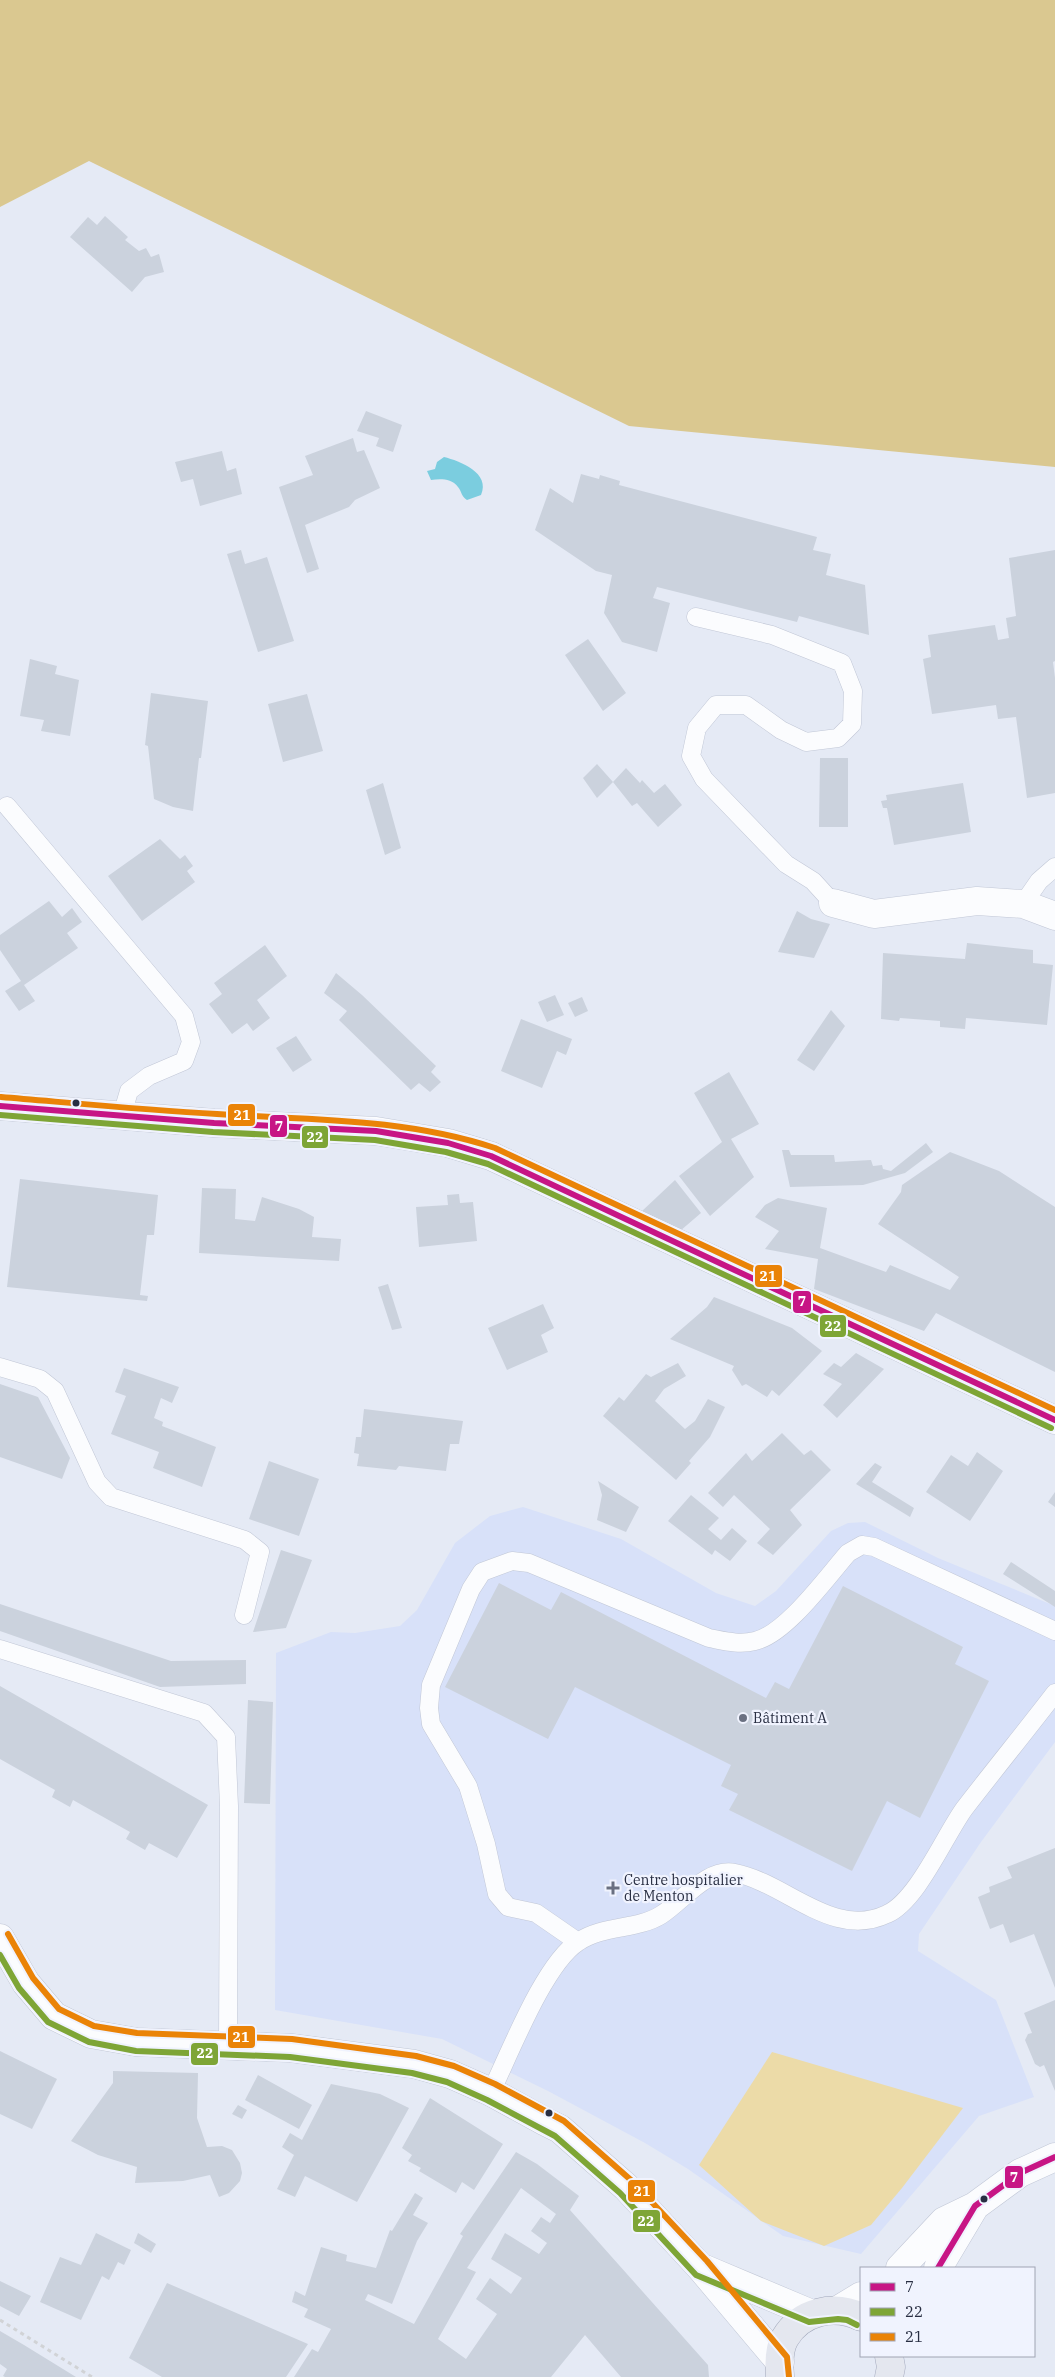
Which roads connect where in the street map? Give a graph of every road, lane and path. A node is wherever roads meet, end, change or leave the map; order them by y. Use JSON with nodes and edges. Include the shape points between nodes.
{"nodes":[{"id":1,"x":696,"y":617,"type":"dead end"},
{"id":2,"x":7,"y":806,"type":"dead end"},
{"id":3,"x":1055,"y":867,"type":"edge"},
{"id":4,"x":833,"y":903,"type":"joint"},
{"id":5,"x":1022,"y":904,"type":"junction"},
{"id":6,"x":1055,"y":916,"type":"edge"},
{"id":7,"x":0,"y":1106,"type":"edge"},
{"id":8,"x":122,"y":1115,"type":"junction"},
{"id":9,"x":0,"y":1367,"type":"edge"},
{"id":10,"x":1055,"y":1420,"type":"edge"},
{"id":11,"x":244,"y":1615,"type":"dead end"},
{"id":12,"x":1055,"y":1631,"type":"edge"},
{"id":13,"x":0,"y":1649,"type":"edge"},
{"id":14,"x":1055,"y":1693,"type":"edge"},
{"id":15,"x":0,"y":1938,"type":"edge"},
{"id":16,"x":578,"y":1942,"type":"junction"},
{"id":17,"x":228,"y":2046,"type":"junction"},
{"id":18,"x":490,"y":2092,"type":"junction"},
{"id":19,"x":1055,"y":2157,"type":"edge"},
{"id":20,"x":975,"y":2206,"type":"junction"},
{"id":21,"x":700,"y":2267,"type":"junction"},
{"id":22,"x":901,"y":2267,"type":"edge"},
{"id":23,"x":939,"y":2267,"type":"edge"},
{"id":24,"x":860,"y":2297,"type":"edge"},
{"id":25,"x":837,"y":2314,"type":"edge"},
{"id":26,"x":0,"y":2320,"type":"edge"},
{"id":27,"x":780,"y":2370,"type":"edge"},
{"id":28,"x":92,"y":2377,"type":"edge"}],
"edges":[{"from":1,"to":4,"type":"lane","via":[[772,635],[842,663],[853,691],[852,724],[838,738],[806,742],[781,730],[746,705],[716,705],[697,728],[692,756],[704,779],[786,864],[813,881]]},
{"from":2,"to":8,"type":"lane","via":[[184,1016],[191,1042],[184,1061],[149,1076],[129,1091]]},
{"from":3,"to":5,"type":"lane","via":[[1039,881]]},
{"from":4,"to":5,"type":"street","via":[[874,914],[977,901]]},
{"from":5,"to":6,"type":"street"},
{"from":7,"to":8,"type":"street"},
{"from":8,"to":10,"type":"street","via":[[376,1131],[448,1143],[492,1156]]},
{"from":9,"to":11,"type":"lane","via":[[40,1379],[55,1391],[97,1482],[111,1497],[245,1540],[260,1552]]},
{"from":12,"to":16,"type":"lane","via":[[874,1547],[862,1545],[848,1553],[774,1634],[755,1641],[732,1643],[709,1638],[530,1563],[512,1561],[482,1572],[471,1589],[432,1685],[429,1708],[432,1724],[468,1786],[497,1894],[508,1907],[536,1913]]},
{"from":13,"to":17,"type":"lane","via":[[204,1713],[226,1737],[229,1806]]},
{"from":14,"to":16,"type":"lane","via":[[963,1811],[906,1900],[888,1914],[869,1920],[848,1921],[818,1911],[760,1882],[726,1871],[712,1876],[660,1916],[597,1933]]},
{"from":15,"to":17,"type":"street","via":[[26,1982],[54,2016],[92,2034],[136,2042]]},
{"from":16,"to":18,"type":"lane","via":[[546,1978]]},
{"from":17,"to":18,"type":"street","via":[[291,2048],[414,2064],[450,2074]]},
{"from":18,"to":21,"type":"street","via":[[560,2130],[626,2187]]},
{"from":19,"to":20,"type":"street","via":[[1020,2173]]},
{"from":20,"to":22,"type":"street","via":[[944,2221]]},
{"from":20,"to":23,"type":"street"},
{"from":21,"to":25,"type":"street"},
{"from":21,"to":27,"type":"street"},
{"from":24,"to":25,"type":"street"},
{"from":25,"to":27,"type":"main road","via":[[796,2325],[784,2339]]},
{"from":26,"to":28,"type":"path"}]}
